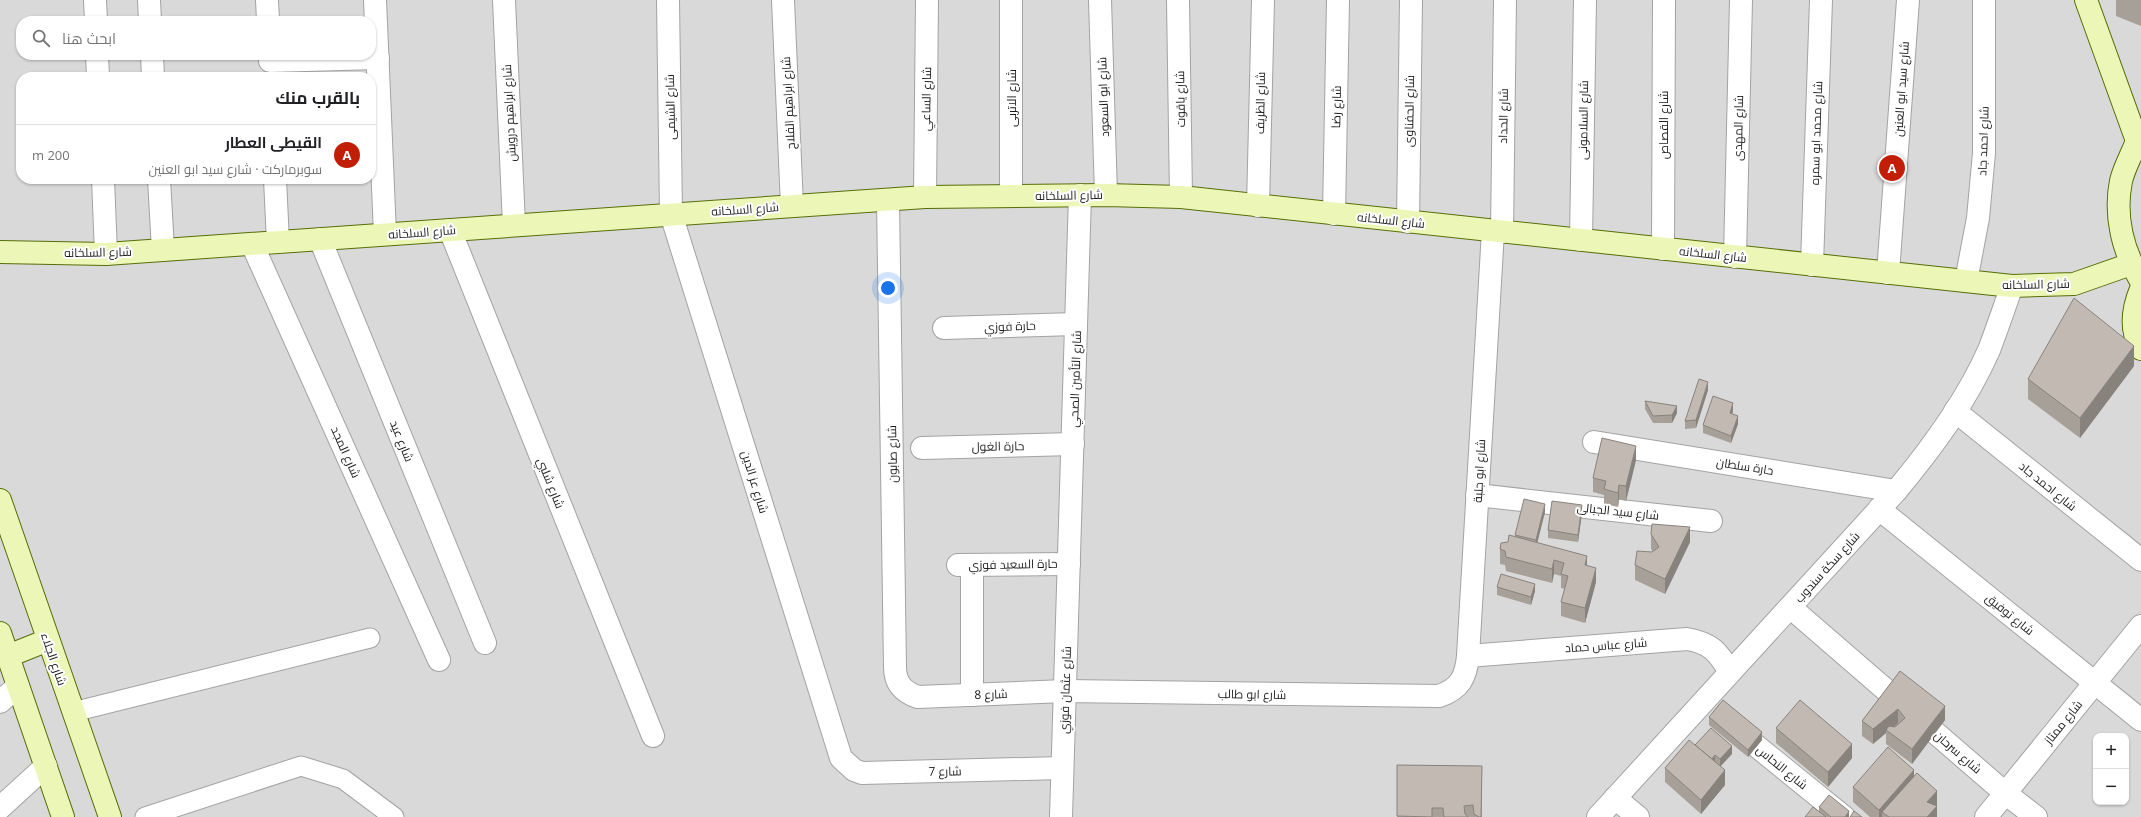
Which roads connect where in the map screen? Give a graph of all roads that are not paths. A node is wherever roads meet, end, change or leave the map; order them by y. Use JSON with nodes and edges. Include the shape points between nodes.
{"nodes":[{"id":1,"x":95,"y":0,"type":"edge"},
{"id":2,"x":149,"y":0,"type":"edge"},
{"id":3,"x":267,"y":0,"type":"edge"},
{"id":4,"x":375,"y":0,"type":"edge"},
{"id":5,"x":504,"y":0,"type":"edge"},
{"id":6,"x":668,"y":0,"type":"edge"},
{"id":7,"x":783,"y":0,"type":"edge"},
{"id":8,"x":927,"y":0,"type":"edge"},
{"id":9,"x":1011,"y":0,"type":"edge"},
{"id":10,"x":1100,"y":0,"type":"edge"},
{"id":11,"x":1178,"y":0,"type":"edge"},
{"id":12,"x":1263,"y":0,"type":"edge"},
{"id":13,"x":1338,"y":0,"type":"edge"},
{"id":14,"x":1411,"y":0,"type":"edge"},
{"id":15,"x":1505,"y":0,"type":"edge"},
{"id":16,"x":1585,"y":0,"type":"edge"},
{"id":17,"x":1664,"y":0,"type":"edge"},
{"id":18,"x":1741,"y":0,"type":"edge"},
{"id":19,"x":1821,"y":0,"type":"edge"},
{"id":20,"x":1908,"y":0,"type":"edge"},
{"id":21,"x":1984,"y":0,"type":"edge"},
{"id":22,"x":2086,"y":0,"type":"edge"},
{"id":23,"x":96,"y":16,"type":"edge"},
{"id":24,"x":150,"y":16,"type":"edge"},
{"id":25,"x":268,"y":16,"type":"edge"},
{"id":26,"x":376,"y":16,"type":"edge"},
{"id":27,"x":376,"y":19,"type":"edge"},
{"id":28,"x":378,"y":58,"type":"joint"},
{"id":29,"x":97,"y":60,"type":"edge"},
{"id":30,"x":152,"y":60,"type":"edge"},
{"id":31,"x":342,"y":60,"type":"edge"},
{"id":32,"x":270,"y":64,"type":"edge"},
{"id":33,"x":98,"y":72,"type":"edge"},
{"id":34,"x":153,"y":72,"type":"edge"},
{"id":35,"x":2139,"y":139,"type":"edge"},
{"id":36,"x":102,"y":184,"type":"edge"},
{"id":37,"x":159,"y":184,"type":"edge"},
{"id":38,"x":275,"y":184,"type":"edge"},
{"id":39,"x":1080,"y":195,"type":"junction"},
{"id":40,"x":1106,"y":195,"type":"junction"},
{"id":41,"x":1011,"y":196,"type":"junction"},
{"id":42,"x":925,"y":197,"type":"junction"},
{"id":43,"x":1181,"y":197,"type":"junction"},
{"id":44,"x":888,"y":200,"type":"junction"},
{"id":45,"x":792,"y":206,"type":"junction"},
{"id":46,"x":1258,"y":206,"type":"junction"},
{"id":47,"x":671,"y":214,"type":"junction"},
{"id":48,"x":1334,"y":214,"type":"junction"},
{"id":49,"x":1408,"y":222,"type":"junction"},
{"id":50,"x":514,"y":225,"type":"junction"},
{"id":51,"x":450,"y":230,"type":"junction"},
{"id":52,"x":1497,"y":231,"type":"junction"},
{"id":53,"x":385,"y":234,"type":"junction"},
{"id":54,"x":320,"y":239,"type":"junction"},
{"id":55,"x":1581,"y":240,"type":"junction"},
{"id":56,"x":278,"y":242,"type":"junction"},
{"id":57,"x":252,"y":244,"type":"junction"},
{"id":58,"x":1663,"y":249,"type":"junction"},
{"id":59,"x":163,"y":250,"type":"junction"},
{"id":60,"x":0,"y":252,"type":"edge"},
{"id":61,"x":106,"y":254,"type":"junction"},
{"id":62,"x":1734,"y":257,"type":"junction"},
{"id":63,"x":1812,"y":265,"type":"junction"},
{"id":64,"x":2136,"y":272,"type":"edge"},
{"id":65,"x":1888,"y":273,"type":"junction"},
{"id":66,"x":1966,"y":281,"type":"junction"},
{"id":67,"x":2012,"y":286,"type":"junction"},
{"id":68,"x":2141,"y":289,"type":"edge"},
{"id":69,"x":1076,"y":324,"type":"junction"},
{"id":70,"x":944,"y":328,"type":"dead end"},
{"id":71,"x":2141,"y":349,"type":"edge"},
{"id":72,"x":1956,"y":411,"type":"junction"},
{"id":73,"x":1594,"y":442,"type":"dead end"},
{"id":74,"x":1073,"y":444,"type":"junction"},
{"id":75,"x":922,"y":448,"type":"dead end"},
{"id":76,"x":1896,"y":491,"type":"junction"},
{"id":77,"x":1477,"y":495,"type":"junction"},
{"id":78,"x":0,"y":500,"type":"edge"},
{"id":79,"x":1879,"y":509,"type":"junction"},
{"id":80,"x":1711,"y":521,"type":"dead end"},
{"id":81,"x":2141,"y":560,"type":"edge"},
{"id":82,"x":1069,"y":564,"type":"junction"},
{"id":83,"x":1790,"y":607,"type":"junction"},
{"id":84,"x":2141,"y":626,"type":"edge"},
{"id":85,"x":0,"y":633,"type":"edge"},
{"id":86,"x":370,"y":638,"type":"dead end"},
{"id":87,"x":48,"y":640,"type":"junction"},
{"id":88,"x":485,"y":643,"type":"dead end"},
{"id":89,"x":8,"y":656,"type":"junction"},
{"id":90,"x":1468,"y":656,"type":"junction"},
{"id":91,"x":439,"y":660,"type":"dead end"},
{"id":92,"x":1730,"y":672,"type":"junction"},
{"id":93,"x":2095,"y":683,"type":"junction"},
{"id":94,"x":18,"y":686,"type":"junction"},
{"id":95,"x":1065,"y":691,"type":"junction"},
{"id":96,"x":972,"y":695,"type":"junction"},
{"id":97,"x":1439,"y":696,"type":"joint"},
{"id":98,"x":918,"y":697,"type":"joint"},
{"id":99,"x":0,"y":702,"type":"edge"},
{"id":100,"x":1702,"y":702,"type":"junction"},
{"id":101,"x":73,"y":712,"type":"junction"},
{"id":102,"x":2141,"y":720,"type":"edge"},
{"id":103,"x":653,"y":736,"type":"dead end"},
{"id":104,"x":838,"y":751,"type":"joint"},
{"id":105,"x":46,"y":766,"type":"junction"},
{"id":106,"x":1062,"y":768,"type":"junction"},
{"id":107,"x":2005,"y":793,"type":"junction"},
{"id":108,"x":1615,"y":798,"type":"junction"},
{"id":109,"x":0,"y":808,"type":"edge"},
{"id":110,"x":62,"y":816,"type":"edge"},
{"id":111,"x":110,"y":817,"type":"edge"},
{"id":112,"x":145,"y":817,"type":"edge"},
{"id":113,"x":394,"y":817,"type":"edge"},
{"id":114,"x":1061,"y":817,"type":"edge"},
{"id":115,"x":1598,"y":817,"type":"edge"},
{"id":116,"x":1638,"y":817,"type":"edge"},
{"id":117,"x":1844,"y":817,"type":"edge"},
{"id":118,"x":1986,"y":817,"type":"edge"},
{"id":119,"x":2036,"y":817,"type":"edge"}],
"edges":[{"from":1,"to":23,"type":"street"},
{"from":2,"to":24,"type":"street"},
{"from":3,"to":25,"type":"street"},
{"from":4,"to":26,"type":"street"},
{"from":5,"to":50,"type":"street","name":"شارع ابراهيم درويش"},
{"from":6,"to":47,"type":"street","name":"شارع الشيمى"},
{"from":7,"to":45,"type":"street","name":"شارع ابراهيم الفلاح"},
{"from":8,"to":42,"type":"street","name":"شارع الساعي"},
{"from":9,"to":41,"type":"street","name":"شارع الاتربى"},
{"from":10,"to":40,"type":"street","name":"شارع ابو السعود"},
{"from":11,"to":43,"type":"street","name":"شارع ياقوت"},
{"from":12,"to":46,"type":"street","name":"شارع الظريف"},
{"from":13,"to":48,"type":"street","name":"شارع رضا"},
{"from":14,"to":49,"type":"street","name":"شارع الحفناوى"},
{"from":15,"to":52,"type":"street","name":"شارع الحداد"},
{"from":16,"to":55,"type":"street","name":"شارع السلامونى"},
{"from":17,"to":58,"type":"street","name":"شارع القصاص"},
{"from":18,"to":62,"type":"street","name":"شارع المهدى"},
{"from":19,"to":63,"type":"street","name":"شارع محمد ابو سمره"},
{"from":20,"to":65,"type":"street","name":"شارع سيد ابو العنين"},
{"from":21,"to":66,"type":"street","name":"شارع احمد جاد","via":[[1984,152],[1978,218]]},
{"from":22,"to":35,"type":"street"},
{"from":27,"to":28,"type":"street"},
{"from":28,"to":53,"type":"street"},
{"from":29,"to":33,"type":"street"},
{"from":30,"to":34,"type":"street"},
{"from":31,"to":32,"type":"street"},
{"from":35,"to":64,"type":"street","via":[[2121,180],[2119,223]]},
{"from":36,"to":61,"type":"street"},
{"from":37,"to":59,"type":"street"},
{"from":38,"to":56,"type":"street"},
{"from":39,"to":40,"type":"street","name":"شارع السلخانه"},
{"from":39,"to":41,"type":"street","name":"شارع السلخانه"},
{"from":39,"to":69,"type":"street","name":"شارع التأمين الصحي"},
{"from":40,"to":43,"type":"street","name":"شارع السلخانه"},
{"from":41,"to":42,"type":"street","name":"شارع السلخانه"},
{"from":42,"to":44,"type":"street","name":"شارع السلخانه"},
{"from":43,"to":46,"type":"street","name":"شارع السلخانه"},
{"from":44,"to":45,"type":"street","name":"شارع السلخانه"},
{"from":44,"to":98,"type":"street","name":"شارع صابون","via":[[895,675],[903,689]]},
{"from":45,"to":47,"type":"street","name":"شارع السلخانه"},
{"from":46,"to":48,"type":"street","name":"شارع السلخانه"},
{"from":47,"to":50,"type":"street","name":"شارع السلخانه"},
{"from":47,"to":104,"type":"street","name":"شارع عز الدين"},
{"from":48,"to":49,"type":"street","name":"شارع السلخانه"},
{"from":49,"to":52,"type":"street","name":"شارع السلخانه"},
{"from":50,"to":51,"type":"street","name":"شارع السلخانه"},
{"from":51,"to":53,"type":"street","name":"شارع السلخانه"},
{"from":51,"to":103,"type":"street","name":"شارع شلبي"},
{"from":52,"to":55,"type":"street","name":"شارع السلخانه"},
{"from":52,"to":77,"type":"street","name":"شارع ابو جلبة"},
{"from":53,"to":54,"type":"street","name":"شارع السلخانه"},
{"from":54,"to":56,"type":"street","name":"شارع السلخانه"},
{"from":54,"to":88,"type":"street","name":"شارع عيد"},
{"from":55,"to":58,"type":"street","name":"شارع السلخانه"},
{"from":56,"to":57,"type":"street","name":"شارع السلخانه"},
{"from":57,"to":59,"type":"street","name":"شارع السلخانه"},
{"from":57,"to":91,"type":"street","name":"شارع المجد"},
{"from":58,"to":62,"type":"street","name":"شارع السلخانه"},
{"from":59,"to":61,"type":"street","name":"شارع السلخانه"},
{"from":60,"to":61,"type":"street","name":"شارع السلخانه"},
{"from":62,"to":63,"type":"street","name":"شارع السلخانه"},
{"from":63,"to":65,"type":"street","name":"شارع السلخانه"},
{"from":64,"to":67,"type":"street","name":"شارع السلخانه","via":[[2074,284]]},
{"from":65,"to":66,"type":"street","name":"شارع السلخانه"},
{"from":66,"to":67,"type":"street","name":"شارع السلخانه"},
{"from":67,"to":72,"type":"street","name":"شارع سكة سندوب","via":[[1988,351]]},
{"from":68,"to":71,"type":"street","via":[[2135,302],[2133,322]]},
{"from":69,"to":70,"type":"street","name":"حارة فوزي"},
{"from":69,"to":74,"type":"street","name":"شارع التأمين الصحي"},
{"from":72,"to":76,"type":"street","name":"شارع سكة سندوب","via":[[1928,452]]},
{"from":72,"to":81,"type":"street","name":"شارع احمد جاد"},
{"from":73,"to":76,"type":"street","name":"حارة سلطان"},
{"from":74,"to":75,"type":"street","name":"حارة الغول"},
{"from":74,"to":82,"type":"street","name":"شارع التأمين الصحي"},
{"from":76,"to":79,"type":"street","name":"شارع سكة سندوب"},
{"from":77,"to":80,"type":"street","name":"شارع سيد الجبالى"},
{"from":77,"to":90,"type":"street","name":"شارع ابو جلبة"},
{"from":78,"to":87,"type":"street","name":"شارع الجلاء"},
{"from":79,"to":83,"type":"street","name":"شارع سكة سندوب"},
{"from":79,"to":93,"type":"street","name":"شارع توفيق"},
{"from":82,"to":95,"type":"street","name":"شارع عثمان فوزي"},
{"from":82,"to":96,"type":"street","name":"حارة السعيد فوزي","via":[[965,565]]},
{"from":83,"to":92,"type":"street","name":"شارع سكة سندوب"},
{"from":83,"to":107,"type":"street","name":"شارع سرحان"},
{"from":84,"to":93,"type":"street","name":"شارع ممتاز"},
{"from":85,"to":89,"type":"street"},
{"from":86,"to":101,"type":"lane"},
{"from":87,"to":89,"type":"street"},
{"from":87,"to":101,"type":"street","name":"شارع الجلاء"},
{"from":89,"to":94,"type":"street"},
{"from":90,"to":92,"type":"street","name":"شارع عباس حماد","via":[[1687,639],[1700,641],[1712,647]]},
{"from":90,"to":97,"type":"street","name":"شارع ابو جلبة","via":[[1464,679],[1458,687]]},
{"from":92,"to":100,"type":"street","name":"شارع سكة سندوب"},
{"from":93,"to":102,"type":"street","name":"شارع توفيق"},
{"from":93,"to":107,"type":"street","name":"شارع ممتاز"},
{"from":94,"to":99,"type":"street"},
{"from":94,"to":105,"type":"street"},
{"from":95,"to":96,"type":"street","name":"شارع 8"},
{"from":95,"to":97,"type":"street","name":"شارع ابو طالب"},
{"from":95,"to":106,"type":"street","name":"شارع عثمان فوزي"},
{"from":96,"to":98,"type":"street","name":"شارع 8"},
{"from":100,"to":108,"type":"street","name":"شارع سكة سندوب"},
{"from":100,"to":117,"type":"street","name":"شارع النحاس"},
{"from":101,"to":111,"type":"street","name":"شارع الجلاء"},
{"from":104,"to":106,"type":"street","name":"شارع 7","via":[[847,765],[862,773]]},
{"from":105,"to":109,"type":"street"},
{"from":105,"to":110,"type":"street"},
{"from":106,"to":114,"type":"street","name":"شارع عثمان فوزي"},
{"from":107,"to":118,"type":"street","name":"شارع ممتاز"},
{"from":107,"to":119,"type":"street","name":"شارع سرحان"},
{"from":108,"to":115,"type":"street","name":"شارع سكة سندوب"},
{"from":108,"to":116,"type":"street"},
{"from":112,"to":113,"type":"lane","via":[[301,766],[343,779]]}]}
